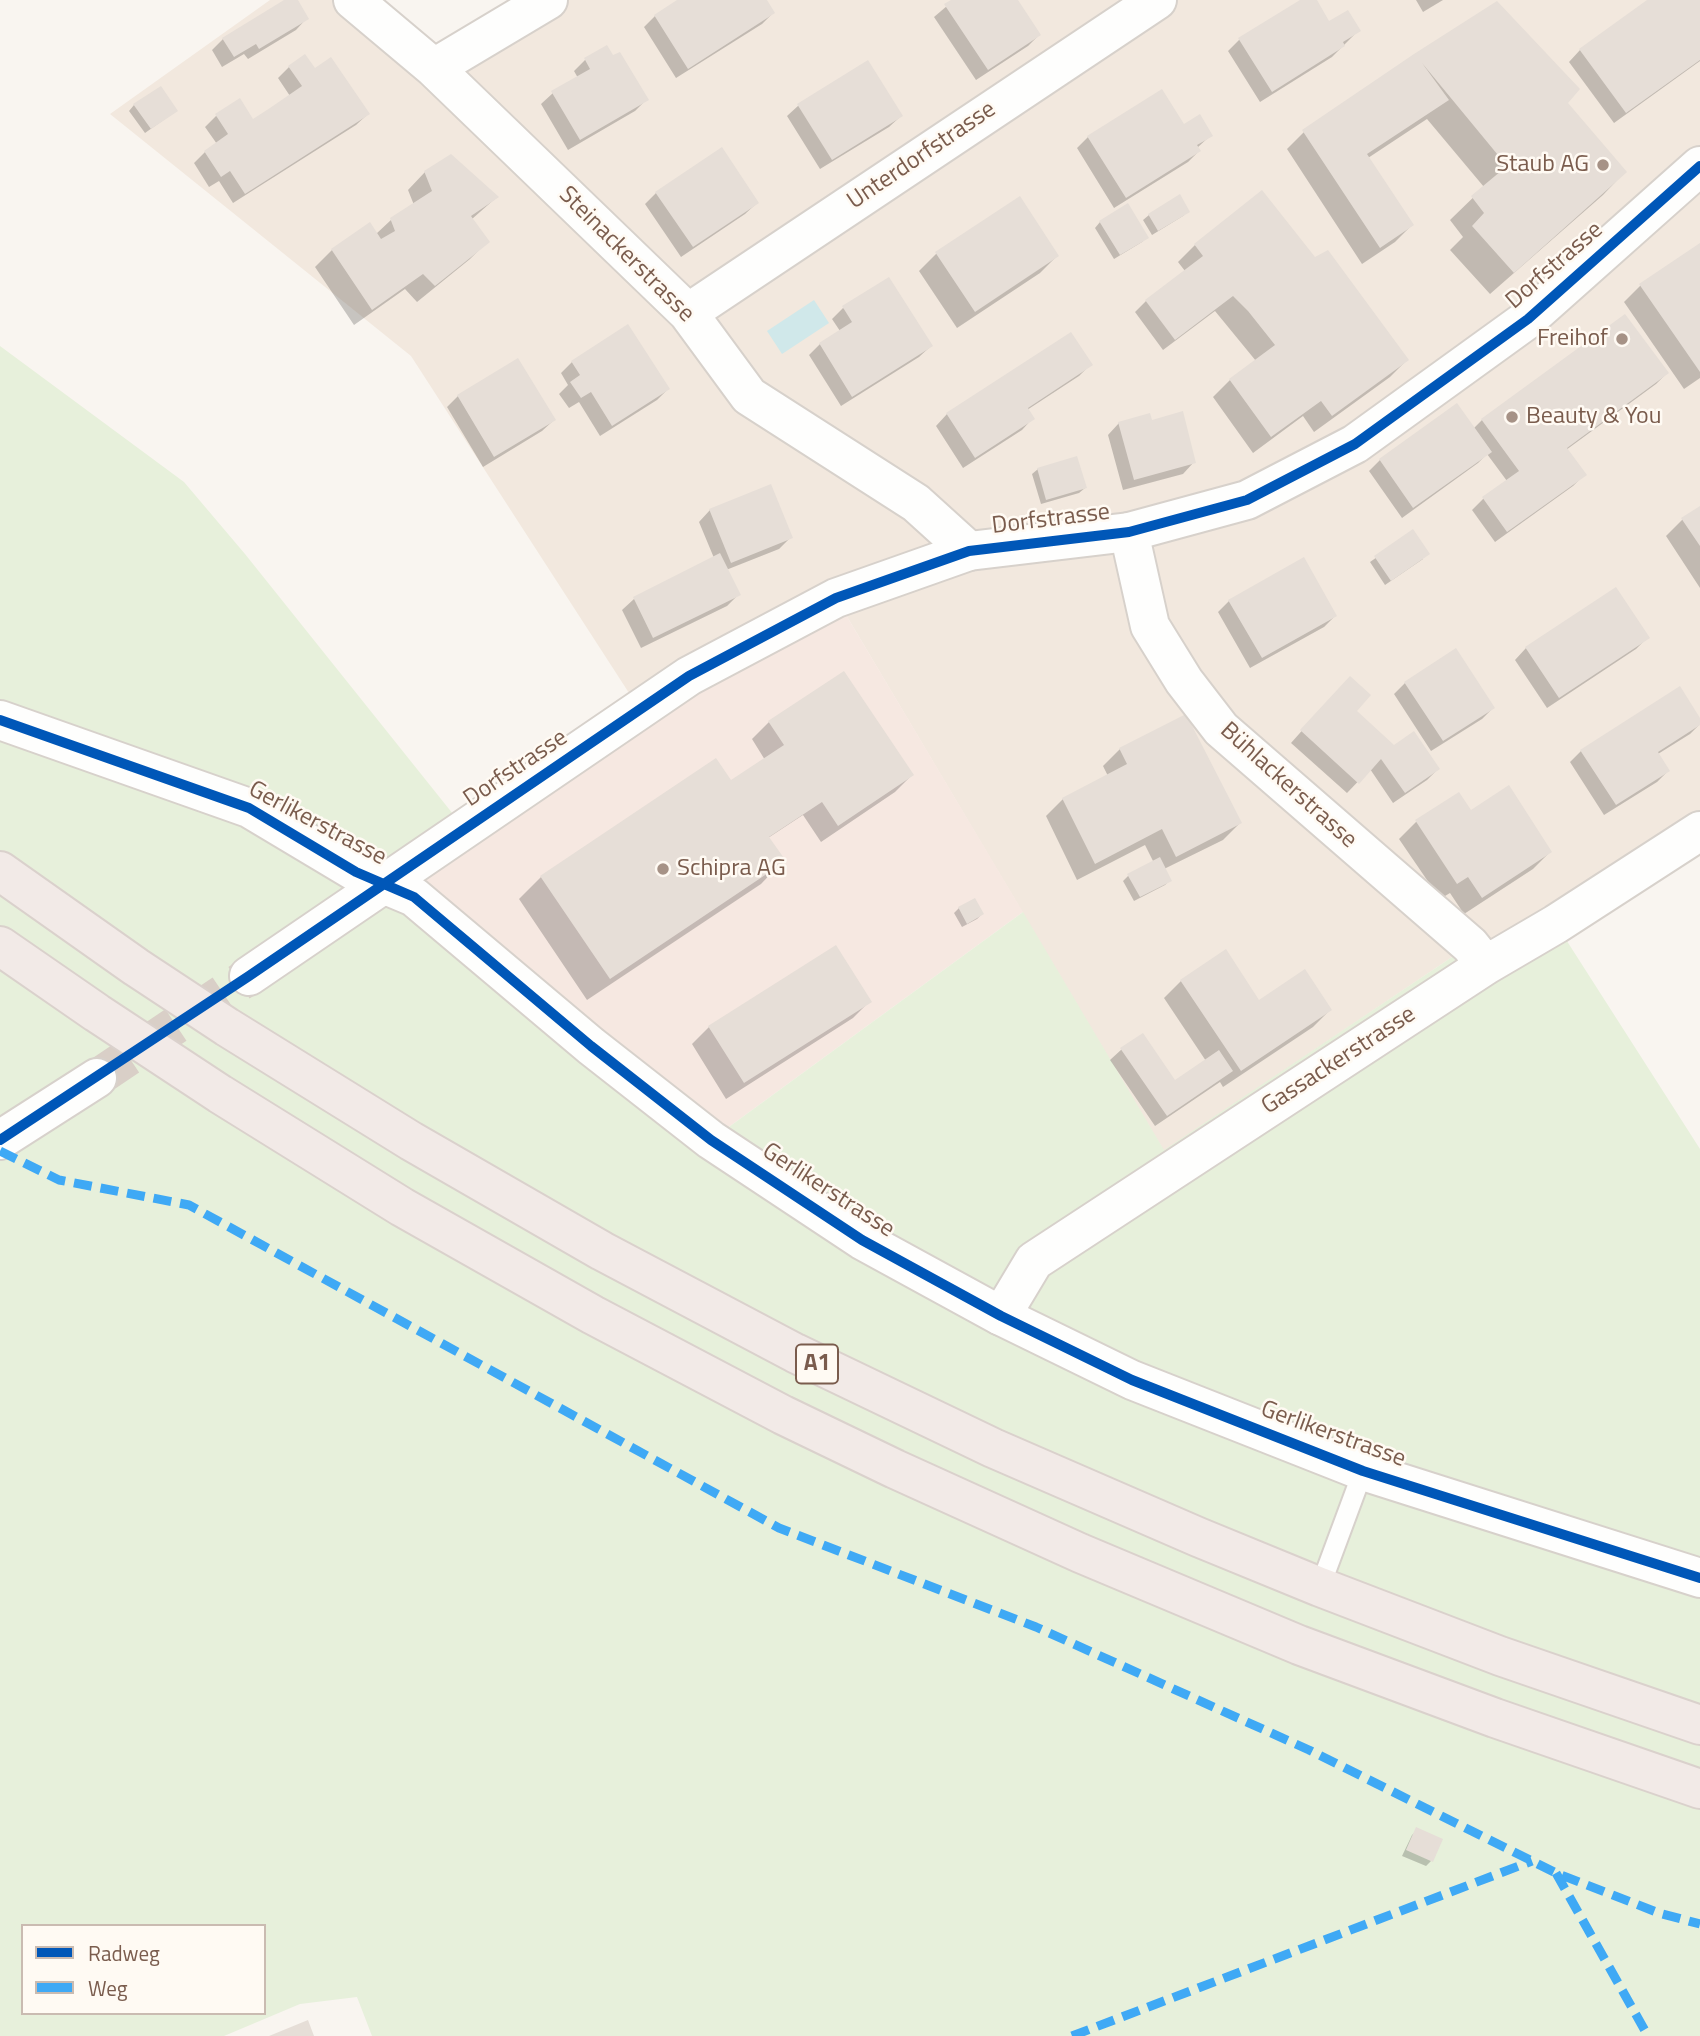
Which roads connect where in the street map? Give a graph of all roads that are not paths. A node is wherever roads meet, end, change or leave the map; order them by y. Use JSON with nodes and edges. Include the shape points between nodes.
{"nodes":[{"id":1,"x":352,"y":0,"type":"edge"},
{"id":2,"x":548,"y":0,"type":"edge"},
{"id":3,"x":1157,"y":0,"type":"edge"},
{"id":4,"x":434,"y":68,"type":"junction"},
{"id":5,"x":1700,"y":166,"type":"edge"},
{"id":6,"x":688,"y":313,"type":"junction"},
{"id":7,"x":1129,"y":531,"type":"junction"},
{"id":8,"x":969,"y":551,"type":"junction"},
{"id":9,"x":0,"y":720,"type":"edge"},
{"id":10,"x":1700,"y":831,"type":"edge"},
{"id":11,"x":0,"y":871,"type":"edge"},
{"id":12,"x":383,"y":884,"type":"junction"},
{"id":13,"x":0,"y":946,"type":"edge"},
{"id":14,"x":1486,"y":965,"type":"junction"},
{"id":15,"x":250,"y":976,"type":"tunnel mouth"},
{"id":16,"x":97,"y":1078,"type":"tunnel mouth"},
{"id":17,"x":0,"y":1140,"type":"edge"},
{"id":18,"x":1001,"y":1316,"type":"junction"},
{"id":19,"x":1363,"y":1471,"type":"junction"},
{"id":20,"x":1700,"y":1578,"type":"edge"},
{"id":21,"x":1320,"y":1587,"type":"junction"},
{"id":22,"x":1700,"y":1725,"type":"edge"},
{"id":23,"x":1700,"y":1789,"type":"edge"}],
"edges":[{"from":1,"to":4,"type":"street","name":"Steinackerstrasse"},
{"from":2,"to":4,"type":"street"},
{"from":3,"to":6,"type":"street","name":"Unterdorfstrasse"},
{"from":4,"to":6,"type":"street","name":"Steinackerstrasse"},
{"from":5,"to":7,"type":"street","name":"Dorfstrasse","via":[[1528,319],[1355,444],[1247,499]]},
{"from":6,"to":8,"type":"street","name":"Steinackerstrasse","via":[[749,396],[916,503]]},
{"from":7,"to":8,"type":"street","name":"Dorfstrasse"},
{"from":7,"to":14,"type":"street","name":"Bühlackerstrasse","via":[[1150,626],[1221,729],[1470,945]]},
{"from":8,"to":12,"type":"street","name":"Dorfstrasse","via":[[836,598],[688,676]]},
{"from":9,"to":12,"type":"street","name":"Gerlikerstrasse","via":[[249,808]]},
{"from":10,"to":14,"type":"street","name":"Gassackerstrasse"},
{"from":11,"to":21,"type":"highway","number":"A1","via":[[136,967],[315,1083],[602,1251],[794,1353],[968,1436]]},
{"from":12,"to":15,"type":"street","name":"Dorfstrasse"},
{"from":12,"to":18,"type":"street","name":"Gerlikerstrasse","via":[[414,898],[711,1140],[862,1240]]},
{"from":13,"to":23,"type":"highway","number":"A1","via":[[219,1094],[401,1207],[581,1309],[783,1415],[1017,1525],[1209,1608],[1482,1714]]},
{"from":14,"to":18,"type":"street","name":"Gassackerstrasse","via":[[1034,1261]]},
{"from":16,"to":17,"type":"street"},
{"from":18,"to":19,"type":"street","name":"Gerlikerstrasse","via":[[1132,1380]]},
{"from":19,"to":20,"type":"street","name":"Gerlikerstrasse"},
{"from":19,"to":21,"type":"lane"},
{"from":21,"to":22,"type":"highway","number":"A1"}]}
